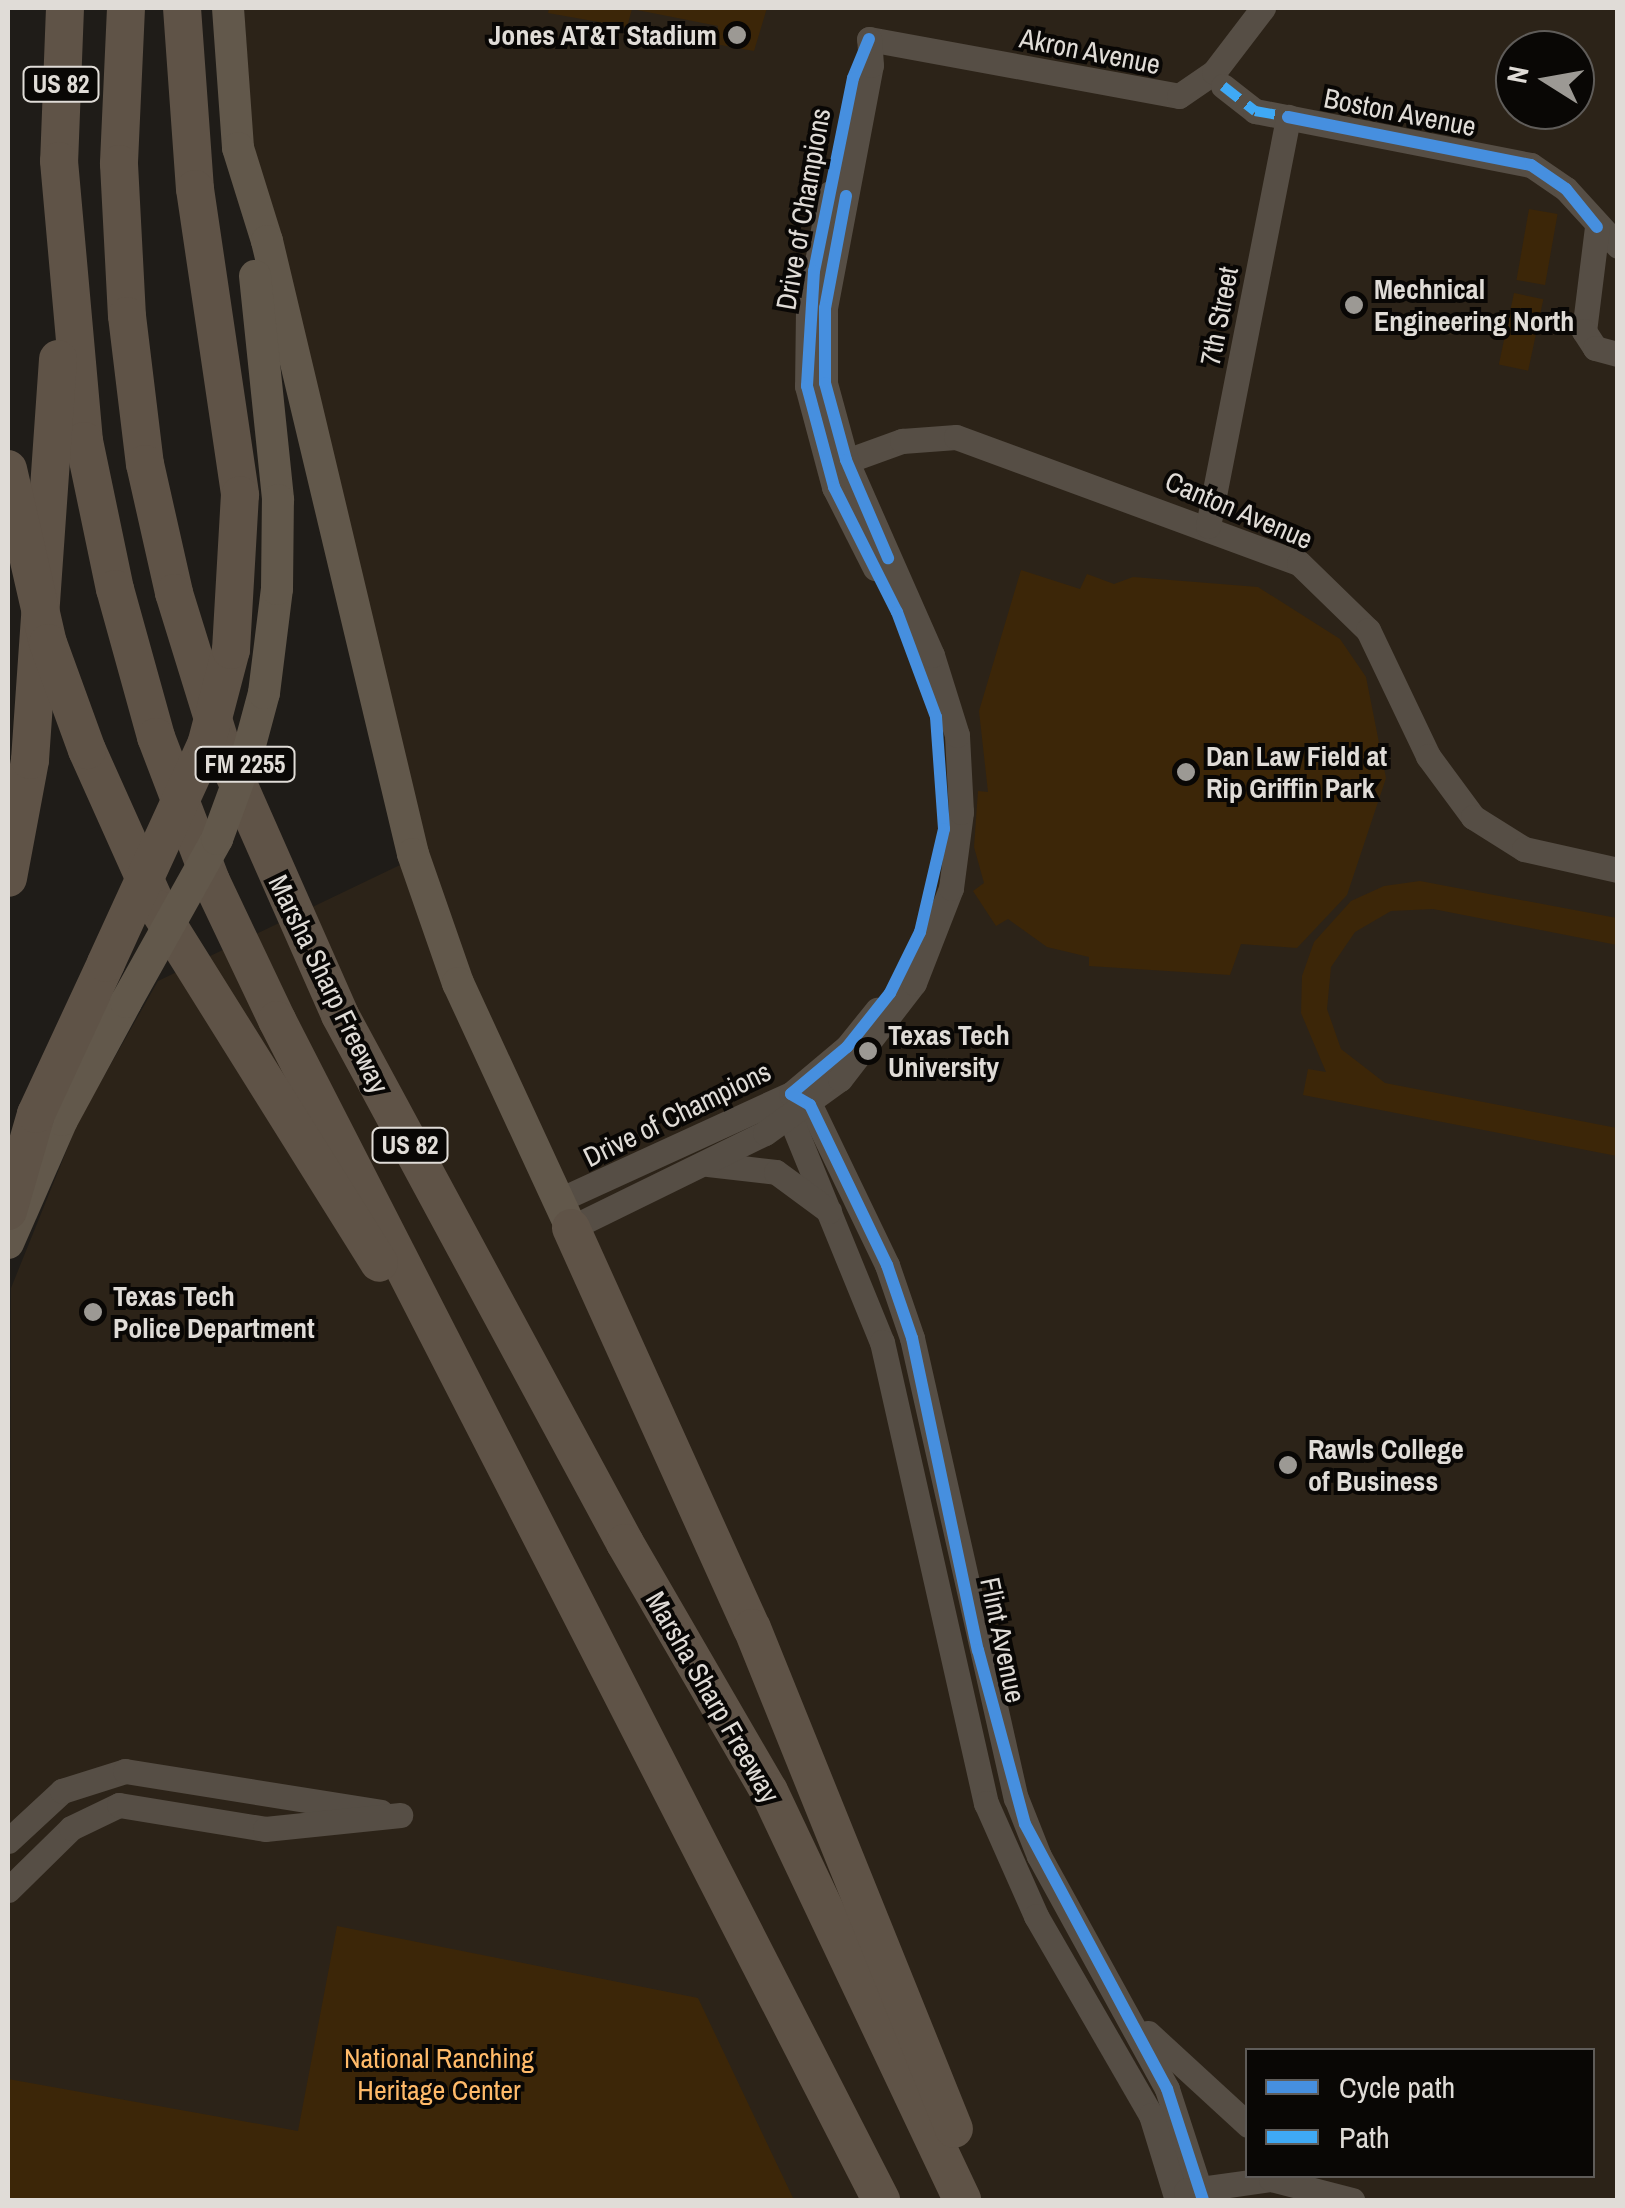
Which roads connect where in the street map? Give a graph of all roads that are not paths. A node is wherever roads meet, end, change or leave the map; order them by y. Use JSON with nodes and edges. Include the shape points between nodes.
{"nodes":[{"id":1,"x":65,"y":8,"type":"edge"},
{"id":2,"x":126,"y":8,"type":"edge"},
{"id":3,"x":182,"y":8,"type":"edge"},
{"id":4,"x":228,"y":8,"type":"edge"},
{"id":5,"x":1263,"y":8,"type":"edge"},
{"id":6,"x":869,"y":39,"type":"joint"},
{"id":7,"x":1223,"y":86,"type":"dead end"},
{"id":8,"x":1288,"y":117,"type":"junction"},
{"id":9,"x":238,"y":148,"type":"junction"},
{"id":10,"x":59,"y":161,"type":"junction"},
{"id":11,"x":1597,"y":226,"type":"junction"},
{"id":12,"x":1618,"y":246,"type":"edge"},
{"id":13,"x":1618,"y":354,"type":"edge"},
{"id":14,"x":837,"y":464,"type":"junction"},
{"id":15,"x":8,"y":469,"type":"edge"},
{"id":16,"x":1208,"y":526,"type":"junction"},
{"id":17,"x":1618,"y":870,"type":"edge"},
{"id":18,"x":8,"y":878,"type":"edge"},
{"id":19,"x":797,"y":1105,"type":"junction"},
{"id":20,"x":698,"y":1164,"type":"junction"},
{"id":21,"x":8,"y":1211,"type":"edge"},
{"id":22,"x":564,"y":1214,"type":"junction"},
{"id":23,"x":836,"y":1218,"type":"junction"},
{"id":24,"x":8,"y":1243,"type":"edge"},
{"id":25,"x":526,"y":1497,"type":"junction"},
{"id":26,"x":8,"y":1841,"type":"edge"},
{"id":27,"x":8,"y":1890,"type":"edge"},
{"id":28,"x":1123,"y":2008,"type":"junction"},
{"id":29,"x":1245,"y":2122,"type":"edge"},
{"id":30,"x":1319,"y":2178,"type":"edge"},
{"id":31,"x":1189,"y":2196,"type":"edge"},
{"id":32,"x":1348,"y":2199,"type":"edge"},
{"id":33,"x":881,"y":2200,"type":"edge"},
{"id":34,"x":962,"y":2200,"type":"edge"},
{"id":35,"x":983,"y":2200,"type":"edge"}],
"edges":[{"from":1,"to":10,"type":"highway","number":"US 82"},
{"from":2,"to":34,"type":"highway","name":"Marsha Sharp Freeway","number":"US 82","via":[[119,164],[127,316],[145,464],[174,593],[221,745],[340,1015],[625,1543],[770,1791]]},
{"from":3,"to":21,"type":"highway","bridge":true,"via":[[195,189],[240,495],[230,650],[206,745],[36,1114]]},
{"from":4,"to":9,"type":"main road"},
{"from":5,"to":6,"type":"street","name":"Akron Avenue","via":[[1224,62],[1180,96]]},
{"from":6,"to":14,"type":"street","name":"Drive of Champions","via":[[871,65],[823,337]]},
{"from":7,"to":8,"type":"street","name":"Boston Avenue","via":[[1255,111]]},
{"from":8,"to":11,"type":"street","name":"Boston Avenue","via":[[1531,166],[1566,189]]},
{"from":8,"to":16,"type":"street","name":"7th Street"},
{"from":9,"to":22,"type":"main road","via":[[267,240],[413,854],[458,983]]},
{"from":9,"to":24,"type":"main road","number":"FM 2255","bridge":true,"via":[[278,500],[264,692],[217,839],[55,1135]]},
{"from":10,"to":18,"type":"highway","via":[[50,476],[30,760]]},
{"from":10,"to":25,"type":"highway","number":"US 82","via":[[84,441],[156,737],[211,881],[277,1020]]},
{"from":11,"to":12,"type":"street","name":"Boston Avenue"},
{"from":11,"to":13,"type":"street","via":[[1584,331],[1595,348]]},
{"from":14,"to":16,"type":"street","name":"Canton Avenue","via":[[920,437],[956,437]]},
{"from":14,"to":19,"type":"street","name":"Drive of Champions","via":[[947,698],[962,812],[944,915],[914,983],[868,1050]]},
{"from":15,"to":25,"type":"highway","bridge":true,"via":[[48,642],[158,909]]},
{"from":16,"to":17,"type":"street","name":"Canton Avenue","via":[[1299,563],[1352,610],[1378,648],[1428,756],[1474,817],[1524,849]]},
{"from":19,"to":20,"type":"street","name":"Drive of Champions"},
{"from":19,"to":22,"type":"street","name":"Drive of Champions"},
{"from":19,"to":23,"type":"street","name":"Flint Avenue"},
{"from":19,"to":28,"type":"street","name":"Flint Avenue","via":[[886,1266],[912,1338],[1016,1798],[1039,1856]]},
{"from":20,"to":22,"type":"street","name":"Drive of Champions"},
{"from":20,"to":23,"type":"street","via":[[776,1172]]},
{"from":22,"to":35,"type":"highway","via":[[752,1628]]},
{"from":23,"to":31,"type":"street","name":"Flint Avenue","via":[[873,1310],[906,1429],[986,1803],[1044,1930],[1138,2088]]},
{"from":25,"to":33,"type":"highway","number":"US 82"},
{"from":26,"to":27,"type":"street","via":[[62,1791],[125,1771],[400,1816],[265,1828],[119,1805],[71,1828]]},
{"from":28,"to":29,"type":"street","name":"Flint Avenue"},
{"from":28,"to":31,"type":"street","name":"Flint Avenue","via":[[1181,2121]]},
{"from":30,"to":32,"type":"street"},
{"from":31,"to":32,"type":"street","via":[[1271,2179]]}]}
